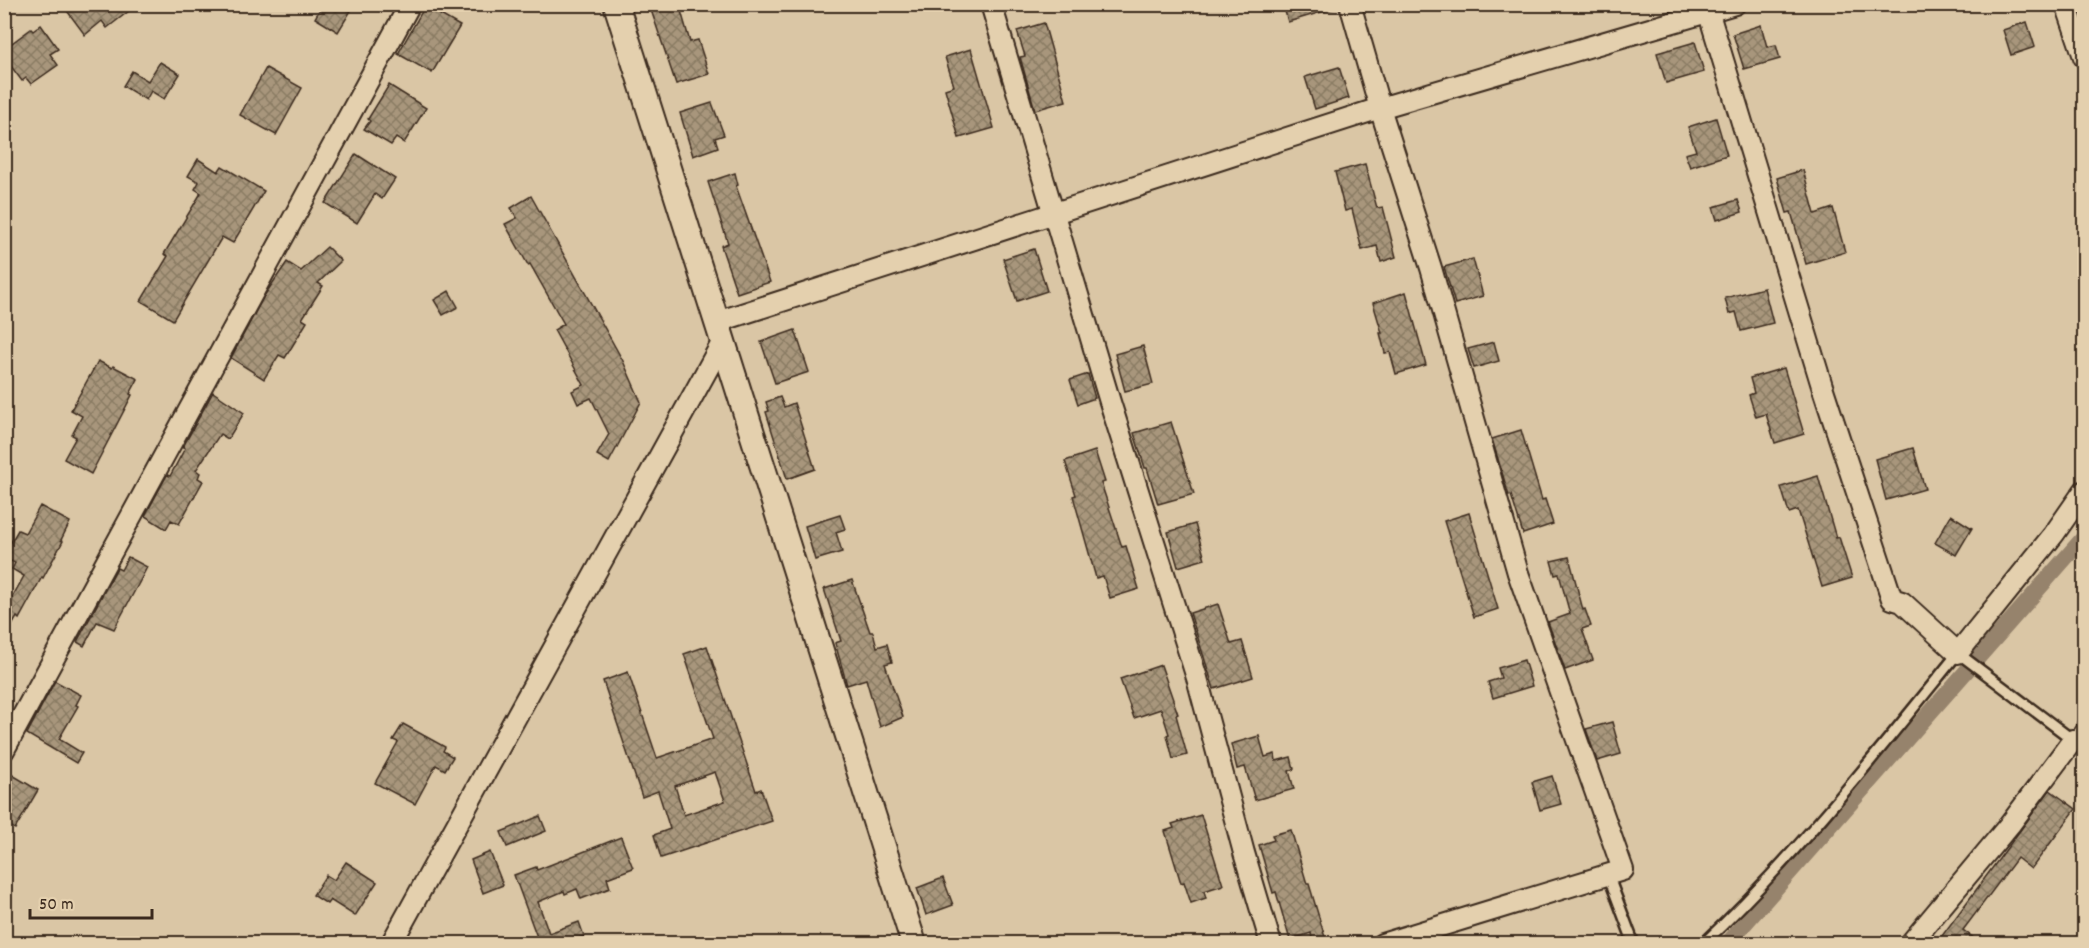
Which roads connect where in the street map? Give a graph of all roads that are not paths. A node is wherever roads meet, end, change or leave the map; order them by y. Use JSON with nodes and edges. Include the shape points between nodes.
{"nodes":[{"id":1,"x":410,"y":4,"type":"edge"},
{"id":2,"x":616,"y":4,"type":"edge"},
{"id":3,"x":991,"y":4,"type":"edge"},
{"id":4,"x":1350,"y":4,"type":"edge"},
{"id":5,"x":1735,"y":4,"type":"edge"},
{"id":6,"x":2066,"y":4,"type":"edge"},
{"id":7,"x":1707,"y":8,"type":"edge"},
{"id":8,"x":2085,"y":57,"type":"edge"},
{"id":9,"x":1380,"y":108,"type":"junction"},
{"id":10,"x":1055,"y":214,"type":"junction"},
{"id":11,"x":720,"y":332,"type":"junction"},
{"id":12,"x":2085,"y":491,"type":"edge"},
{"id":13,"x":1958,"y":653,"type":"junction"},
{"id":14,"x":2079,"y":732,"type":"edge"},
{"id":15,"x":4,"y":750,"type":"edge"},
{"id":16,"x":1608,"y":875,"type":"junction"},
{"id":17,"x":391,"y":944,"type":"edge"},
{"id":18,"x":915,"y":944,"type":"edge"},
{"id":19,"x":1271,"y":944,"type":"edge"},
{"id":20,"x":1382,"y":944,"type":"edge"},
{"id":21,"x":1634,"y":944,"type":"edge"},
{"id":22,"x":1702,"y":944,"type":"edge"},
{"id":23,"x":1910,"y":944,"type":"edge"}],
"edges":[{"from":1,"to":15,"type":"street"},
{"from":2,"to":11,"type":"street"},
{"from":3,"to":10,"type":"street"},
{"from":4,"to":9,"type":"street"},
{"from":5,"to":7,"type":"street"},
{"from":6,"to":8,"type":"street"},
{"from":7,"to":9,"type":"street"},
{"from":7,"to":13,"type":"street","via":[[1822,386],[1892,599],[1902,602]]},
{"from":9,"to":10,"type":"street"},
{"from":9,"to":16,"type":"street","via":[[1431,268],[1518,573],[1623,870]]},
{"from":10,"to":11,"type":"street"},
{"from":10,"to":19,"type":"street","via":[[1197,678]]},
{"from":11,"to":17,"type":"street"},
{"from":11,"to":18,"type":"street"},
{"from":12,"to":13,"type":"street"},
{"from":13,"to":14,"type":"lane"},
{"from":13,"to":22,"type":"lane","via":[[1802,842]]},
{"from":14,"to":23,"type":"street","via":[[2011,823]]},
{"from":16,"to":20,"type":"street"},
{"from":16,"to":21,"type":"lane"}]}
